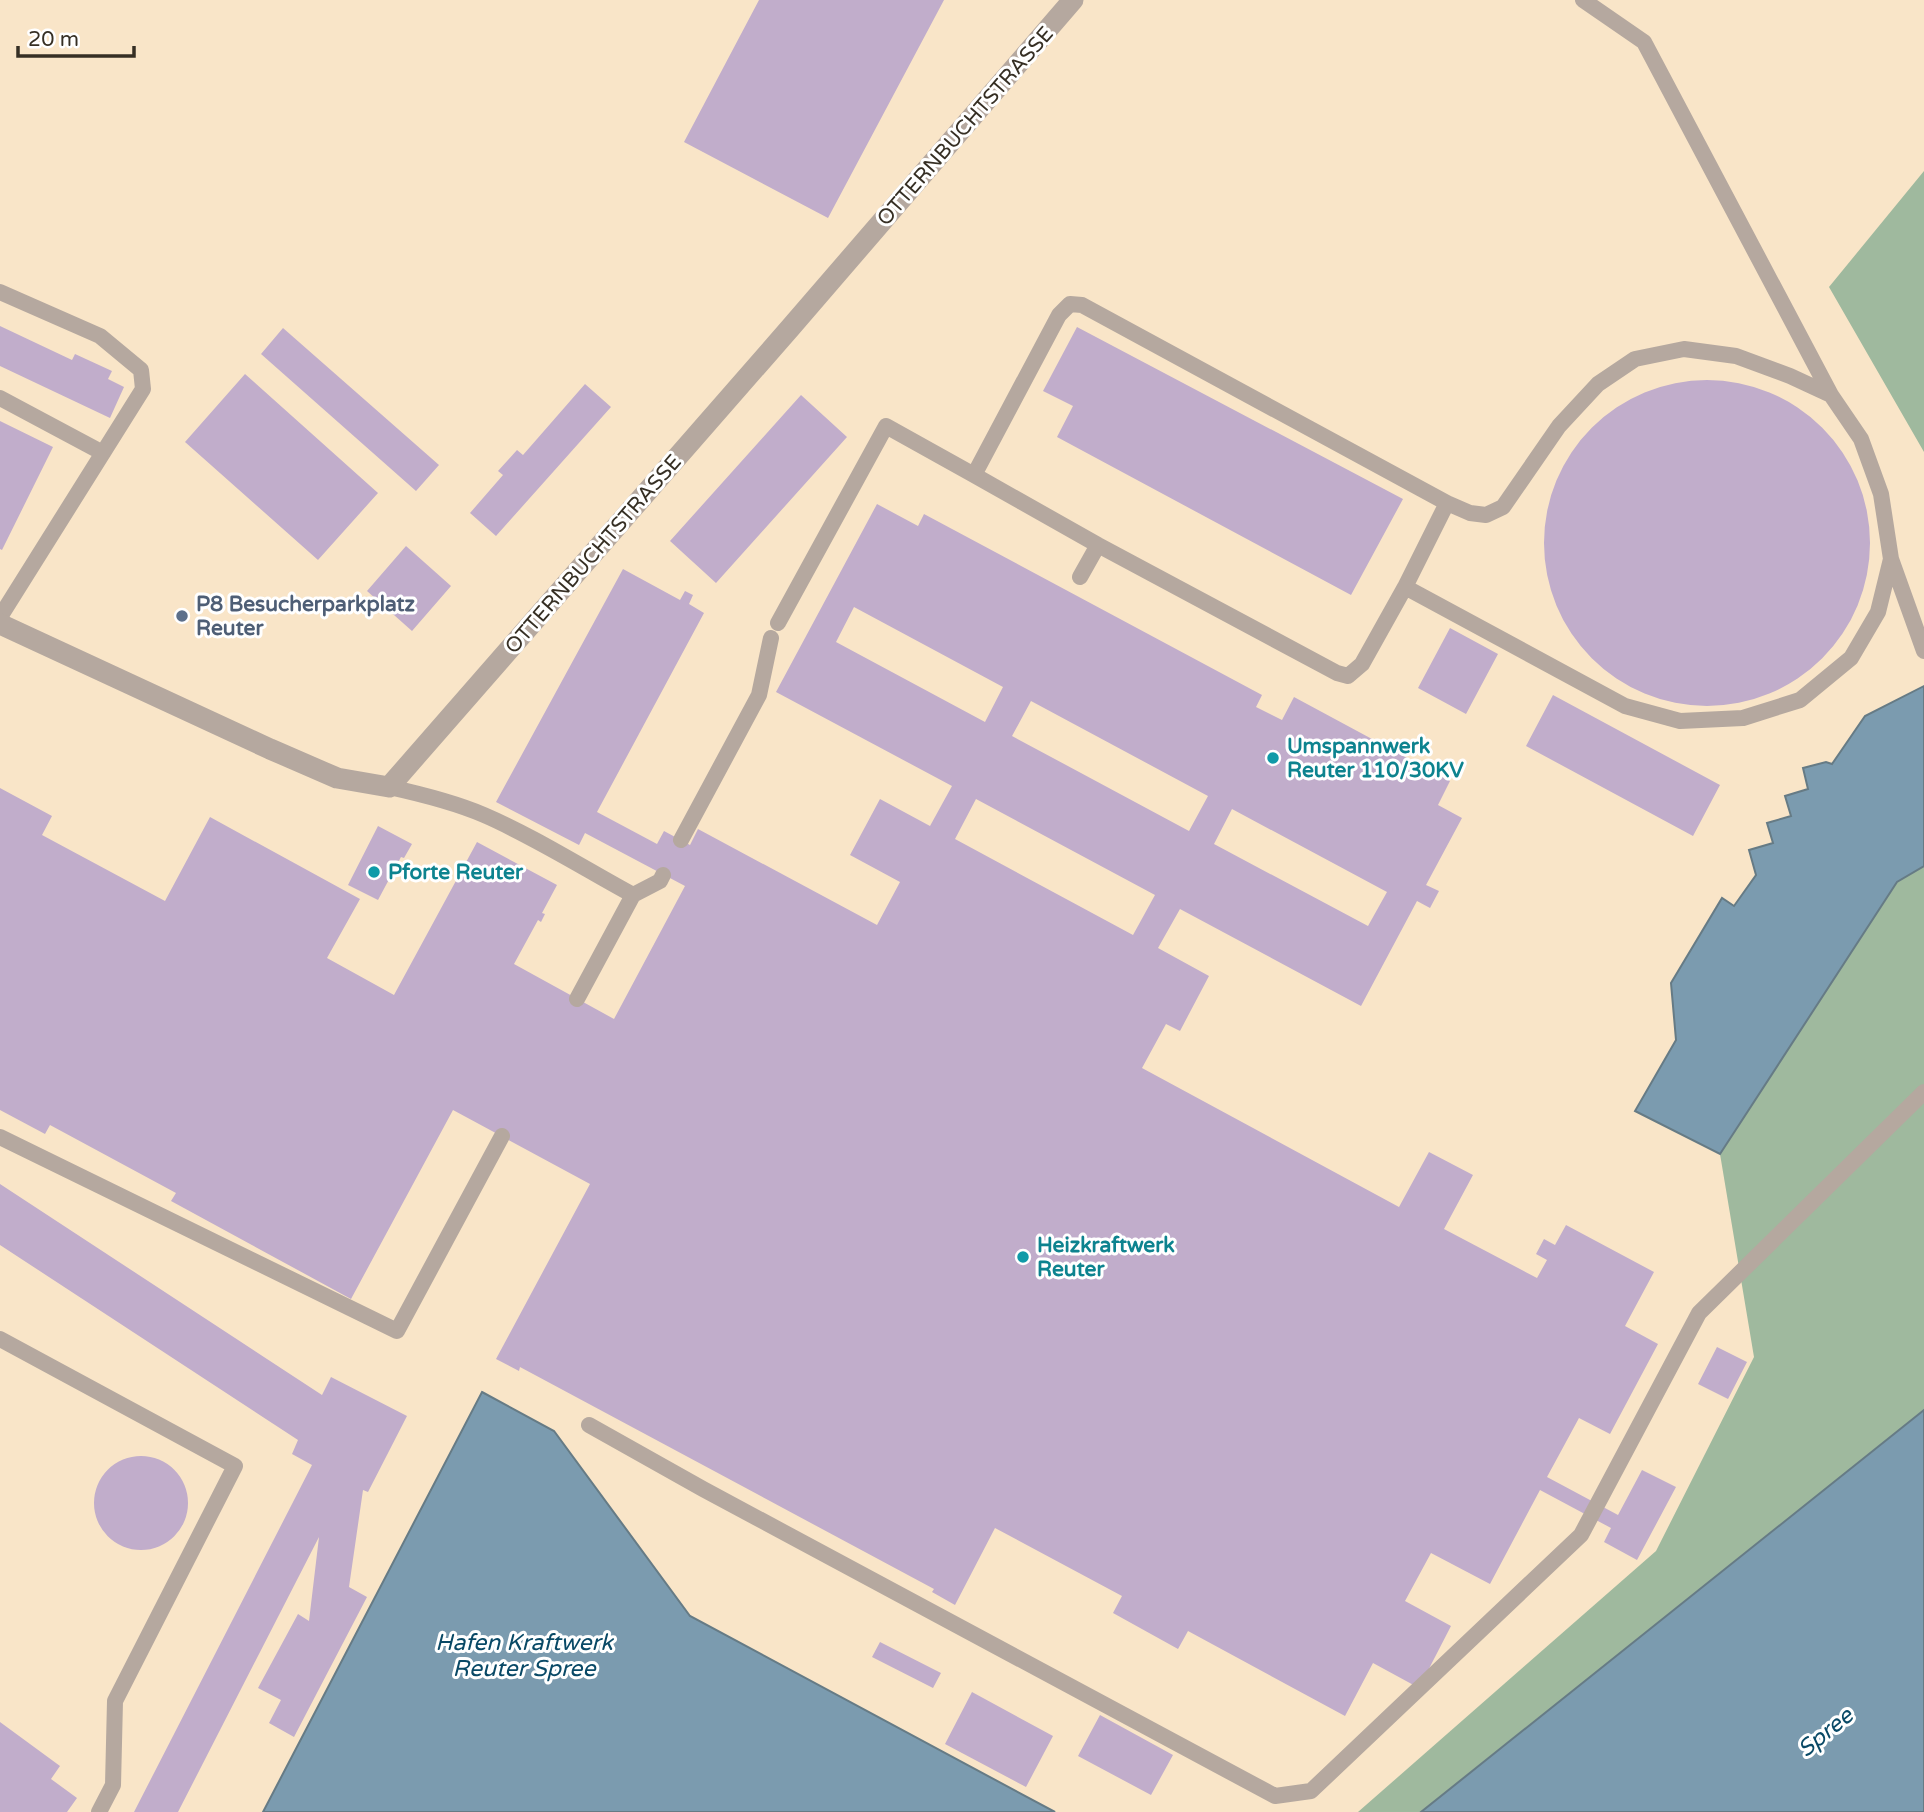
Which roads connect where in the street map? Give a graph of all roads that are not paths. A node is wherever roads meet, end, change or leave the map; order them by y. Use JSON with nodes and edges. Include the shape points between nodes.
{"nodes":[{"id":1,"x":1073,"y":0,"type":"edge"},
{"id":2,"x":1583,"y":0,"type":"edge"},
{"id":3,"x":0,"y":292,"type":"edge"},
{"id":4,"x":1831,"y":395,"type":"junction"},
{"id":5,"x":0,"y":398,"type":"edge"},
{"id":6,"x":103,"y":453,"type":"junction"},
{"id":7,"x":974,"y":474,"type":"junction"},
{"id":8,"x":1447,"y":503,"type":"junction"},
{"id":9,"x":1098,"y":545,"type":"junction"},
{"id":10,"x":1891,"y":559,"type":"junction"},
{"id":11,"x":1080,"y":577,"type":"dead end"},
{"id":12,"x":1405,"y":587,"type":"junction"},
{"id":13,"x":0,"y":617,"type":"edge"},
{"id":14,"x":778,"y":623,"type":"dead end"},
{"id":15,"x":0,"y":624,"type":"edge"},
{"id":16,"x":771,"y":638,"type":"dead end"},
{"id":17,"x":1924,"y":651,"type":"edge"},
{"id":18,"x":389,"y":787,"type":"junction"},
{"id":19,"x":681,"y":840,"type":"dead end"},
{"id":20,"x":663,"y":875,"type":"dead end"},
{"id":21,"x":633,"y":895,"type":"junction"},
{"id":22,"x":576,"y":999,"type":"dead end"},
{"id":23,"x":1924,"y":1092,"type":"edge"},
{"id":24,"x":502,"y":1136,"type":"dead end"},
{"id":25,"x":0,"y":1137,"type":"edge"},
{"id":26,"x":0,"y":1339,"type":"edge"},
{"id":27,"x":589,"y":1425,"type":"dead end"},
{"id":28,"x":99,"y":1812,"type":"edge"}],
"edges":[{"from":1,"to":18,"type":"street","name":"OTTERNBUCHTSTRASSE"},
{"from":2,"to":4,"type":"lane","via":[[1644,42]]},
{"from":3,"to":6,"type":"lane","via":[[100,336],[141,370],[143,389]]},
{"from":4,"to":8,"type":"lane","via":[[1736,356],[1684,349],[1635,359],[1598,384],[1559,426],[1503,507],[1486,515]]},
{"from":4,"to":10,"type":"lane","via":[[1861,439],[1881,494]]},
{"from":5,"to":6,"type":"lane"},
{"from":6,"to":13,"type":"lane"},
{"from":7,"to":8,"type":"lane","via":[[1059,315],[1070,304],[1082,305]]},
{"from":7,"to":9,"type":"lane"},
{"from":7,"to":14,"type":"lane","via":[[886,426]]},
{"from":8,"to":12,"type":"lane"},
{"from":9,"to":11,"type":"lane"},
{"from":9,"to":12,"type":"lane","via":[[1348,676],[1362,664]]},
{"from":10,"to":12,"type":"lane","via":[[1878,612],[1851,658],[1800,701],[1730,719],[1680,721],[1625,706]]},
{"from":10,"to":17,"type":"lane"},
{"from":15,"to":18,"type":"street","via":[[337,778]]},
{"from":16,"to":19,"type":"lane","via":[[759,695]]},
{"from":18,"to":21,"type":"lane","via":[[484,815]]},
{"from":20,"to":21,"type":"lane"},
{"from":21,"to":22,"type":"lane"},
{"from":23,"to":27,"type":"lane","via":[[1699,1313],[1581,1535],[1311,1791],[1275,1796]]},
{"from":24,"to":25,"type":"lane","via":[[397,1331]]},
{"from":26,"to":28,"type":"lane","via":[[235,1466],[115,1701],[113,1785]]}]}
